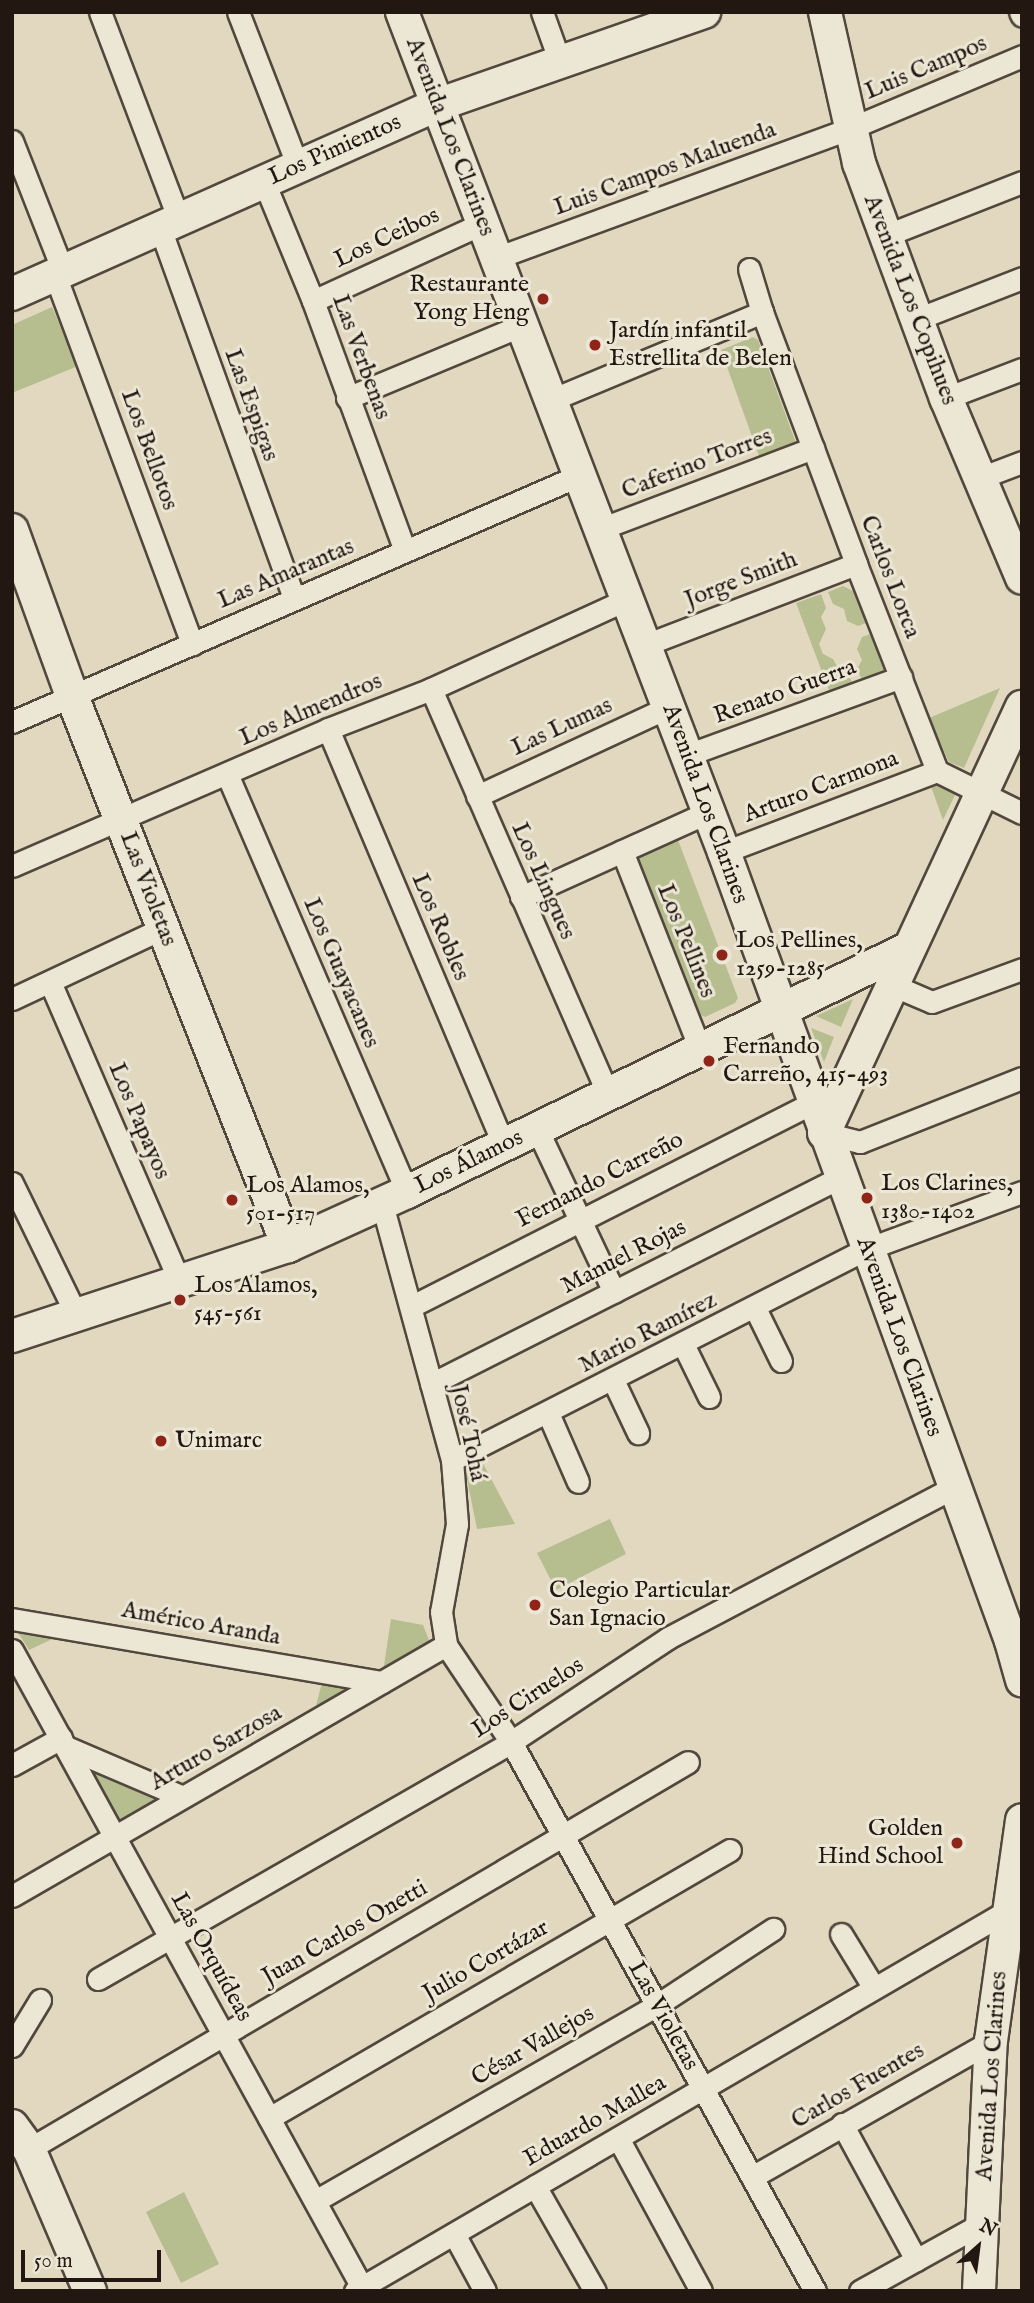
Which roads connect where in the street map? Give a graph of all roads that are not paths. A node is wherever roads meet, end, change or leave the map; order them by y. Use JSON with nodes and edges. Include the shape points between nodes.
{"nodes":[{"id":1,"x":100,"y":12,"type":"edge"},
{"id":2,"x":238,"y":12,"type":"edge"},
{"id":3,"x":402,"y":12,"type":"edge"},
{"id":4,"x":542,"y":12,"type":"edge"},
{"id":5,"x":704,"y":12,"type":"edge"},
{"id":6,"x":825,"y":12,"type":"edge"},
{"id":7,"x":668,"y":18,"type":"edge"},
{"id":8,"x":1022,"y":57,"type":"edge"},
{"id":9,"x":560,"y":62,"type":"junction"},
{"id":10,"x":437,"y":104,"type":"junction"},
{"id":11,"x":851,"y":128,"type":"junction"},
{"id":12,"x":12,"y":141,"type":"edge"},
{"id":13,"x":298,"y":167,"type":"junction"},
{"id":14,"x":264,"y":182,"type":"junction"},
{"id":15,"x":1022,"y":182,"type":"edge"},
{"id":16,"x":482,"y":223,"type":"junction"},
{"id":17,"x":169,"y":224,"type":"junction"},
{"id":18,"x":887,"y":236,"type":"junction"},
{"id":19,"x":496,"y":258,"type":"junction"},
{"id":20,"x":749,"y":269,"type":"dead end"},
{"id":21,"x":59,"y":273,"type":"junction"},
{"id":22,"x":1022,"y":278,"type":"edge"},
{"id":23,"x":12,"y":294,"type":"edge"},
{"id":24,"x":313,"y":301,"type":"junction"},
{"id":25,"x":762,"y":312,"type":"junction"},
{"id":26,"x":918,"y":319,"type":"junction"},
{"id":27,"x":522,"y":325,"type":"junction"},
{"id":28,"x":1022,"y":369,"type":"edge"},
{"id":29,"x":347,"y":398,"type":"junction"},
{"id":30,"x":946,"y":398,"type":"junction"},
{"id":31,"x":551,"y":400,"type":"junction"},
{"id":32,"x":813,"y":448,"type":"junction"},
{"id":33,"x":1022,"y":462,"type":"edge"},
{"id":34,"x":580,"y":475,"type":"junction"},
{"id":35,"x":980,"y":478,"type":"junction"},
{"id":36,"x":600,"y":529,"type":"junction"},
{"id":37,"x":12,"y":530,"type":"edge"},
{"id":38,"x":405,"y":551,"type":"junction"},
{"id":39,"x":856,"y":564,"type":"junction"},
{"id":40,"x":1022,"y":579,"type":"edge"},
{"id":41,"x":294,"y":599,"type":"junction"},
{"id":42,"x":628,"y":599,"type":"junction"},
{"id":43,"x":192,"y":644,"type":"junction"},
{"id":44,"x":645,"y":645,"type":"junction"},
{"id":45,"x":901,"y":677,"type":"junction"},
{"id":46,"x":430,"y":689,"type":"junction"},
{"id":47,"x":72,"y":696,"type":"junction"},
{"id":48,"x":669,"y":707,"type":"junction"},
{"id":49,"x":1022,"y":707,"type":"edge"},
{"id":50,"x":12,"y":722,"type":"edge"},
{"id":51,"x":328,"y":729,"type":"junction"},
{"id":52,"x":687,"y":755,"type":"junction"},
{"id":53,"x":937,"y":771,"type":"junction"},
{"id":54,"x":227,"y":774,"type":"junction"},
{"id":55,"x":982,"y":794,"type":"junction"},
{"id":56,"x":477,"y":796,"type":"junction"},
{"id":57,"x":708,"y":812,"type":"junction"},
{"id":58,"x":1022,"y":813,"type":"edge"},
{"id":59,"x":121,"y":820,"type":"junction"},
{"id":60,"x":622,"y":851,"type":"junction"},
{"id":61,"x":724,"y":852,"type":"junction"},
{"id":62,"x":12,"y":866,"type":"edge"},
{"id":63,"x":521,"y":897,"type":"junction"},
{"id":64,"x":163,"y":928,"type":"junction"},
{"id":65,"x":909,"y":948,"type":"junction"},
{"id":66,"x":1022,"y":969,"type":"edge"},
{"id":67,"x":50,"y":982,"type":"junction"},
{"id":68,"x":892,"y":985,"type":"junction"},
{"id":69,"x":12,"y":999,"type":"edge"},
{"id":70,"x":780,"y":1011,"type":"junction"},
{"id":71,"x":700,"y":1049,"type":"junction"},
{"id":72,"x":1022,"y":1078,"type":"edge"},
{"id":73,"x":608,"y":1094,"type":"junction"},
{"id":74,"x":813,"y":1103,"type":"junction"},
{"id":75,"x":537,"y":1129,"type":"junction"},
{"id":76,"x":824,"y":1133,"type":"junction"},
{"id":77,"x":504,"y":1145,"type":"junction"},
{"id":78,"x":841,"y":1177,"type":"junction"},
{"id":79,"x":12,"y":1183,"type":"edge"},
{"id":80,"x":1022,"y":1192,"type":"edge"},
{"id":81,"x":394,"y":1198,"type":"junction"},
{"id":82,"x":18,"y":1208,"type":"edge"},
{"id":83,"x":577,"y":1220,"type":"junction"},
{"id":84,"x":288,"y":1246,"type":"junction"},
{"id":85,"x":867,"y":1249,"type":"junction"},
{"id":86,"x":180,"y":1282,"type":"junction"},
{"id":87,"x":614,"y":1292,"type":"junction"},
{"id":88,"x":412,"y":1306,"type":"junction"},
{"id":89,"x":755,"y":1308,"type":"junction"},
{"id":90,"x":77,"y":1316,"type":"junction"},
{"id":91,"x":12,"y":1336,"type":"edge"},
{"id":92,"x":683,"y":1344,"type":"junction"},
{"id":93,"x":781,"y":1361,"type":"dead end"},
{"id":94,"x":613,"y":1380,"type":"junction"},
{"id":95,"x":431,"y":1384,"type":"junction"},
{"id":96,"x":709,"y":1397,"type":"dead end"},
{"id":97,"x":548,"y":1413,"type":"junction"},
{"id":98,"x":638,"y":1433,"type":"dead end"},
{"id":99,"x":452,"y":1460,"type":"junction"},
{"id":100,"x":578,"y":1482,"type":"dead end"},
{"id":101,"x":954,"y":1487,"type":"junction"},
{"id":102,"x":12,"y":1619,"type":"edge"},
{"id":103,"x":446,"y":1645,"type":"junction"},
{"id":104,"x":12,"y":1650,"type":"edge"},
{"id":105,"x":1022,"y":1680,"type":"edge"},
{"id":106,"x":382,"y":1682,"type":"junction"},
{"id":107,"x":63,"y":1742,"type":"junction"},
{"id":108,"x":512,"y":1742,"type":"junction"},
{"id":109,"x":688,"y":1762,"type":"dead end"},
{"id":110,"x":12,"y":1765,"type":"edge"},
{"id":111,"x":183,"y":1797,"type":"junction"},
{"id":112,"x":1022,"y":1820,"type":"edge"},
{"id":113,"x":115,"y":1836,"type":"junction"},
{"id":114,"x":563,"y":1836,"type":"junction"},
{"id":115,"x":730,"y":1850,"type":"dead end"},
{"id":116,"x":12,"y":1896,"type":"edge"},
{"id":117,"x":1007,"y":1911,"type":"junction"},
{"id":118,"x":610,"y":1920,"type":"junction"},
{"id":119,"x":773,"y":1929,"type":"dead end"},
{"id":120,"x":841,"y":1934,"type":"dead end"},
{"id":121,"x":171,"y":1938,"type":"junction"},
{"id":122,"x":98,"y":1979,"type":"dead end"},
{"id":123,"x":874,"y":1989,"type":"junction"},
{"id":124,"x":40,"y":2000,"type":"dead end"},
{"id":125,"x":657,"y":2005,"type":"junction"},
{"id":126,"x":223,"y":2035,"type":"junction"},
{"id":127,"x":991,"y":2040,"type":"junction"},
{"id":128,"x":12,"y":2046,"type":"edge"},
{"id":129,"x":703,"y":2088,"type":"junction"},
{"id":130,"x":269,"y":2118,"type":"junction"},
{"id":131,"x":842,"y":2124,"type":"junction"},
{"id":132,"x":21,"y":2137,"type":"edge"},
{"id":133,"x":618,"y":2138,"type":"junction"},
{"id":134,"x":752,"y":2177,"type":"junction"},
{"id":135,"x":535,"y":2186,"type":"junction"},
{"id":136,"x":314,"y":2201,"type":"junction"},
{"id":137,"x":981,"y":2224,"type":"junction"},
{"id":138,"x":454,"y":2234,"type":"junction"},
{"id":139,"x":916,"y":2260,"type":"junction"},
{"id":140,"x":360,"y":2289,"type":"edge"},
{"id":141,"x":90,"y":2291,"type":"edge"},
{"id":142,"x":485,"y":2291,"type":"edge"},
{"id":143,"x":595,"y":2291,"type":"edge"},
{"id":144,"x":701,"y":2291,"type":"edge"},
{"id":145,"x":815,"y":2291,"type":"edge"},
{"id":146,"x":860,"y":2291,"type":"edge"},
{"id":147,"x":979,"y":2291,"type":"edge"}],
"edges":[{"from":1,"to":17,"type":"street","name":"Las Espigas"},
{"from":2,"to":13,"type":"street"},
{"from":3,"to":10,"type":"main road","name":"Avenida Los Clarines"},
{"from":4,"to":9,"type":"street"},
{"from":5,"to":7,"type":"main road","name":"Los Pimientos"},
{"from":6,"to":11,"type":"main road","name":"Avenida Los Copihues"},
{"from":7,"to":9,"type":"main road","name":"Los Pimientos"},
{"from":8,"to":11,"type":"street","name":"Luis Campos"},
{"from":9,"to":10,"type":"main road","name":"Los Pimientos"},
{"from":10,"to":13,"type":"main road","name":"Los Pimientos"},
{"from":10,"to":16,"type":"main road","name":"Avenida Los Clarines"},
{"from":11,"to":18,"type":"main road","name":"Avenida Los Copihues"},
{"from":11,"to":19,"type":"street","name":"Luis Campos Maluenda"},
{"from":12,"to":21,"type":"street","name":"Los Bellotos"},
{"from":13,"to":14,"type":"main road","name":"Los Pimientos"},
{"from":14,"to":17,"type":"main road","name":"Los Pimientos"},
{"from":14,"to":24,"type":"street","name":"Las Verbenas"},
{"from":15,"to":18,"type":"street"},
{"from":16,"to":19,"type":"main road","name":"Avenida Los Clarines"},
{"from":16,"to":24,"type":"street","name":"Los Ceibos"},
{"from":17,"to":21,"type":"main road","name":"Los Pimientos"},
{"from":17,"to":41,"type":"street","name":"Las Espigas"},
{"from":18,"to":26,"type":"main road","name":"Avenida Los Copihues"},
{"from":19,"to":27,"type":"main road","name":"Avenida Los Clarines"},
{"from":20,"to":25,"type":"street","name":"Carlos Lorca"},
{"from":21,"to":23,"type":"main road","name":"Los Pimientos"},
{"from":21,"to":43,"type":"street","name":"Los Bellotos"},
{"from":22,"to":26,"type":"street"},
{"from":24,"to":29,"type":"street","name":"Las Verbenas"},
{"from":25,"to":31,"type":"street"},
{"from":25,"to":32,"type":"street","name":"Carlos Lorca"},
{"from":26,"to":30,"type":"main road","name":"Avenida Los Copihues"},
{"from":27,"to":29,"type":"street"},
{"from":27,"to":31,"type":"main road","name":"Avenida Los Clarines"},
{"from":28,"to":30,"type":"street"},
{"from":29,"to":38,"type":"street","name":"Las Verbenas"},
{"from":30,"to":35,"type":"main road","name":"Avenida Los Copihues"},
{"from":31,"to":34,"type":"main road","name":"Avenida Los Clarines"},
{"from":32,"to":36,"type":"street","name":"Caferino Torres"},
{"from":32,"to":39,"type":"street","name":"Carlos Lorca"},
{"from":33,"to":35,"type":"street"},
{"from":34,"to":36,"type":"main road","name":"Avenida Los Clarines"},
{"from":34,"to":38,"type":"street","name":"Las Amarantas"},
{"from":35,"to":40,"type":"main road","name":"Avenida Los Copihues"},
{"from":36,"to":42,"type":"main road","name":"Avenida Los Clarines"},
{"from":37,"to":47,"type":"main road","name":"Las Violetas"},
{"from":38,"to":41,"type":"street","name":"Las Amarantas"},
{"from":39,"to":44,"type":"street","name":"Jorge Smith"},
{"from":39,"to":45,"type":"street","name":"Carlos Lorca"},
{"from":41,"to":43,"type":"street","name":"Las Amarantas"},
{"from":42,"to":44,"type":"main road","name":"Avenida Los Clarines"},
{"from":42,"to":46,"type":"street","name":"Los Almendros"},
{"from":43,"to":47,"type":"street","name":"Las Amarantas"},
{"from":44,"to":48,"type":"main road","name":"Avenida Los Clarines"},
{"from":45,"to":52,"type":"street","name":"Renato Guerra"},
{"from":45,"to":53,"type":"street","name":"Carlos Lorca"},
{"from":46,"to":51,"type":"street","name":"Los Almendros"},
{"from":46,"to":56,"type":"street","name":"Los Lingues"},
{"from":47,"to":50,"type":"street","name":"Las Amarantas"},
{"from":47,"to":59,"type":"main road","name":"Las Violetas"},
{"from":48,"to":52,"type":"main road","name":"Avenida Los Clarines"},
{"from":48,"to":56,"type":"street","name":"Las Lumas"},
{"from":49,"to":55,"type":"main road"},
{"from":51,"to":54,"type":"street","name":"Los Almendros"},
{"from":51,"to":77,"type":"street","name":"Los Robles"},
{"from":52,"to":57,"type":"main road","name":"Avenida Los Clarines"},
{"from":53,"to":55,"type":"street"},
{"from":53,"to":61,"type":"street","name":"Arturo Carmona"},
{"from":54,"to":59,"type":"street","name":"Los Almendros"},
{"from":54,"to":81,"type":"street","name":"Los Guayacanes"},
{"from":55,"to":58,"type":"street"},
{"from":55,"to":65,"type":"main road"},
{"from":56,"to":63,"type":"street","name":"Los Lingues"},
{"from":57,"to":60,"type":"street"},
{"from":57,"to":61,"type":"main road","name":"Avenida Los Clarines"},
{"from":59,"to":62,"type":"street","name":"Los Almendros"},
{"from":59,"to":64,"type":"main road","name":"Las Violetas"},
{"from":60,"to":63,"type":"street"},
{"from":60,"to":71,"type":"street","name":"Los Pellines"},
{"from":61,"to":70,"type":"main road","name":"Avenida Los Clarines"},
{"from":63,"to":73,"type":"street","name":"Los Lingues"},
{"from":64,"to":67,"type":"street"},
{"from":64,"to":84,"type":"main road","name":"Las Violetas"},
{"from":65,"to":68,"type":"main road"},
{"from":65,"to":70,"type":"main road","name":"Los Álamos"},
{"from":66,"to":68,"type":"street","via":[[932,1002]]},
{"from":67,"to":69,"type":"street"},
{"from":67,"to":86,"type":"street","name":"Los Papayos"},
{"from":68,"to":76,"type":"main road"},
{"from":70,"to":71,"type":"main road","name":"Los Álamos"},
{"from":70,"to":74,"type":"main road","name":"Avenida Los Clarines"},
{"from":71,"to":73,"type":"main road","name":"Los Álamos"},
{"from":72,"to":76,"type":"street","via":[[860,1142]]},
{"from":73,"to":75,"type":"main road","name":"Los Álamos"},
{"from":74,"to":76,"type":"main road","name":"Avenida Los Clarines"},
{"from":74,"to":83,"type":"street","name":"Fernando Carreño"},
{"from":75,"to":77,"type":"main road","name":"Los Álamos"},
{"from":75,"to":83,"type":"street"},
{"from":76,"to":78,"type":"main road","name":"Avenida Los Clarines"},
{"from":77,"to":81,"type":"main road","name":"Los Álamos"},
{"from":78,"to":85,"type":"main road","name":"Avenida Los Clarines"},
{"from":78,"to":87,"type":"street","name":"Manuel Rojas"},
{"from":79,"to":82,"type":"street"},
{"from":80,"to":85,"type":"street","name":"Mario Ramírez"},
{"from":81,"to":84,"type":"main road","name":"Los Álamos"},
{"from":81,"to":88,"type":"street","name":"José Tohá"},
{"from":82,"to":90,"type":"street"},
{"from":83,"to":87,"type":"street"},
{"from":83,"to":88,"type":"street","name":"Fernando Carreño"},
{"from":84,"to":86,"type":"main road","name":"Los Álamos"},
{"from":85,"to":89,"type":"street","name":"Mario Ramírez"},
{"from":85,"to":101,"type":"main road","name":"Avenida Los Clarines"},
{"from":86,"to":90,"type":"main road","name":"Los Álamos"},
{"from":87,"to":95,"type":"street","name":"Manuel Rojas"},
{"from":88,"to":95,"type":"street","name":"José Tohá"},
{"from":89,"to":92,"type":"street","name":"Mario Ramírez"},
{"from":89,"to":93,"type":"street"},
{"from":90,"to":91,"type":"main road","name":"Los Álamos"},
{"from":92,"to":94,"type":"street","name":"Mario Ramírez"},
{"from":92,"to":96,"type":"street"},
{"from":94,"to":97,"type":"street","name":"Mario Ramírez"},
{"from":94,"to":98,"type":"street"},
{"from":95,"to":99,"type":"street","name":"José Tohá"},
{"from":97,"to":99,"type":"street","name":"Mario Ramírez"},
{"from":97,"to":100,"type":"street"},
{"from":99,"to":103,"type":"street","name":"José Tohá","via":[[457,1524],[441,1612]]},
{"from":101,"to":105,"type":"main road","name":"Avenida Los Clarines"},
{"from":101,"to":108,"type":"street","name":"Los Ciruelos","via":[[668,1638]]},
{"from":102,"to":106,"type":"street","name":"Américo Aranda"},
{"from":103,"to":106,"type":"street","name":"Arturo Sarzosa"},
{"from":103,"to":108,"type":"street","name":"José Tohá"},
{"from":104,"to":107,"type":"street","name":"Las Orquídeas"},
{"from":106,"to":111,"type":"street","name":"Arturo Sarzosa"},
{"from":107,"to":110,"type":"street"},
{"from":107,"to":111,"type":"street"},
{"from":107,"to":113,"type":"street","name":"Las Orquídeas"},
{"from":108,"to":114,"type":"street","name":"Las Violetas"},
{"from":108,"to":121,"type":"street","name":"Los Ciruelos"},
{"from":109,"to":114,"type":"street","name":"Juan Carlos Onetti"},
{"from":111,"to":113,"type":"street","name":"Arturo Sarzosa"},
{"from":112,"to":117,"type":"main road","name":"Avenida Los Clarines"},
{"from":113,"to":116,"type":"street","name":"Arturo Sarzosa"},
{"from":113,"to":121,"type":"street","name":"Las Orquídeas"},
{"from":114,"to":118,"type":"street","name":"Las Violetas"},
{"from":114,"to":126,"type":"street","name":"Juan Carlos Onetti"},
{"from":115,"to":118,"type":"street","name":"Julio Cortázar"},
{"from":117,"to":123,"type":"street","name":"Eduardo Mallea"},
{"from":117,"to":127,"type":"main road","name":"Avenida Los Clarines"},
{"from":118,"to":125,"type":"street","name":"Las Violetas"},
{"from":118,"to":130,"type":"street","name":"Julio Cortázar"},
{"from":119,"to":125,"type":"street","name":"César Vallejos"},
{"from":120,"to":123,"type":"street"},
{"from":121,"to":122,"type":"street","name":"Los Ciruelos"},
{"from":121,"to":126,"type":"street","name":"Las Orquídeas"},
{"from":123,"to":129,"type":"street","name":"Eduardo Mallea"},
{"from":124,"to":128,"type":"street"},
{"from":125,"to":129,"type":"street","name":"Las Violetas"},
{"from":125,"to":136,"type":"street","name":"César Vallejos"},
{"from":126,"to":130,"type":"street","name":"Las Orquídeas"},
{"from":126,"to":132,"type":"street","name":"Juan Carlos Onetti"},
{"from":127,"to":131,"type":"street","name":"Carlos Fuentes"},
{"from":127,"to":137,"type":"main road","name":"Avenida Los Clarines"},
{"from":129,"to":133,"type":"street","name":"Eduardo Mallea"},
{"from":129,"to":134,"type":"street","name":"Las Violetas"},
{"from":130,"to":136,"type":"street","name":"Las Orquídeas"},
{"from":131,"to":134,"type":"street","name":"Carlos Fuentes"},
{"from":131,"to":139,"type":"street"},
{"from":132,"to":141,"type":"main road"},
{"from":133,"to":135,"type":"street","name":"Eduardo Mallea"},
{"from":133,"to":144,"type":"street"},
{"from":134,"to":145,"type":"street","name":"Las Violetas"},
{"from":135,"to":138,"type":"street","name":"Eduardo Mallea"},
{"from":135,"to":143,"type":"street"},
{"from":136,"to":140,"type":"street","name":"Las Orquídeas"},
{"from":137,"to":139,"type":"street"},
{"from":137,"to":147,"type":"main road","name":"Avenida Los Clarines"},
{"from":138,"to":140,"type":"street","name":"Eduardo Mallea"},
{"from":138,"to":142,"type":"street"},
{"from":139,"to":146,"type":"street"}]}
